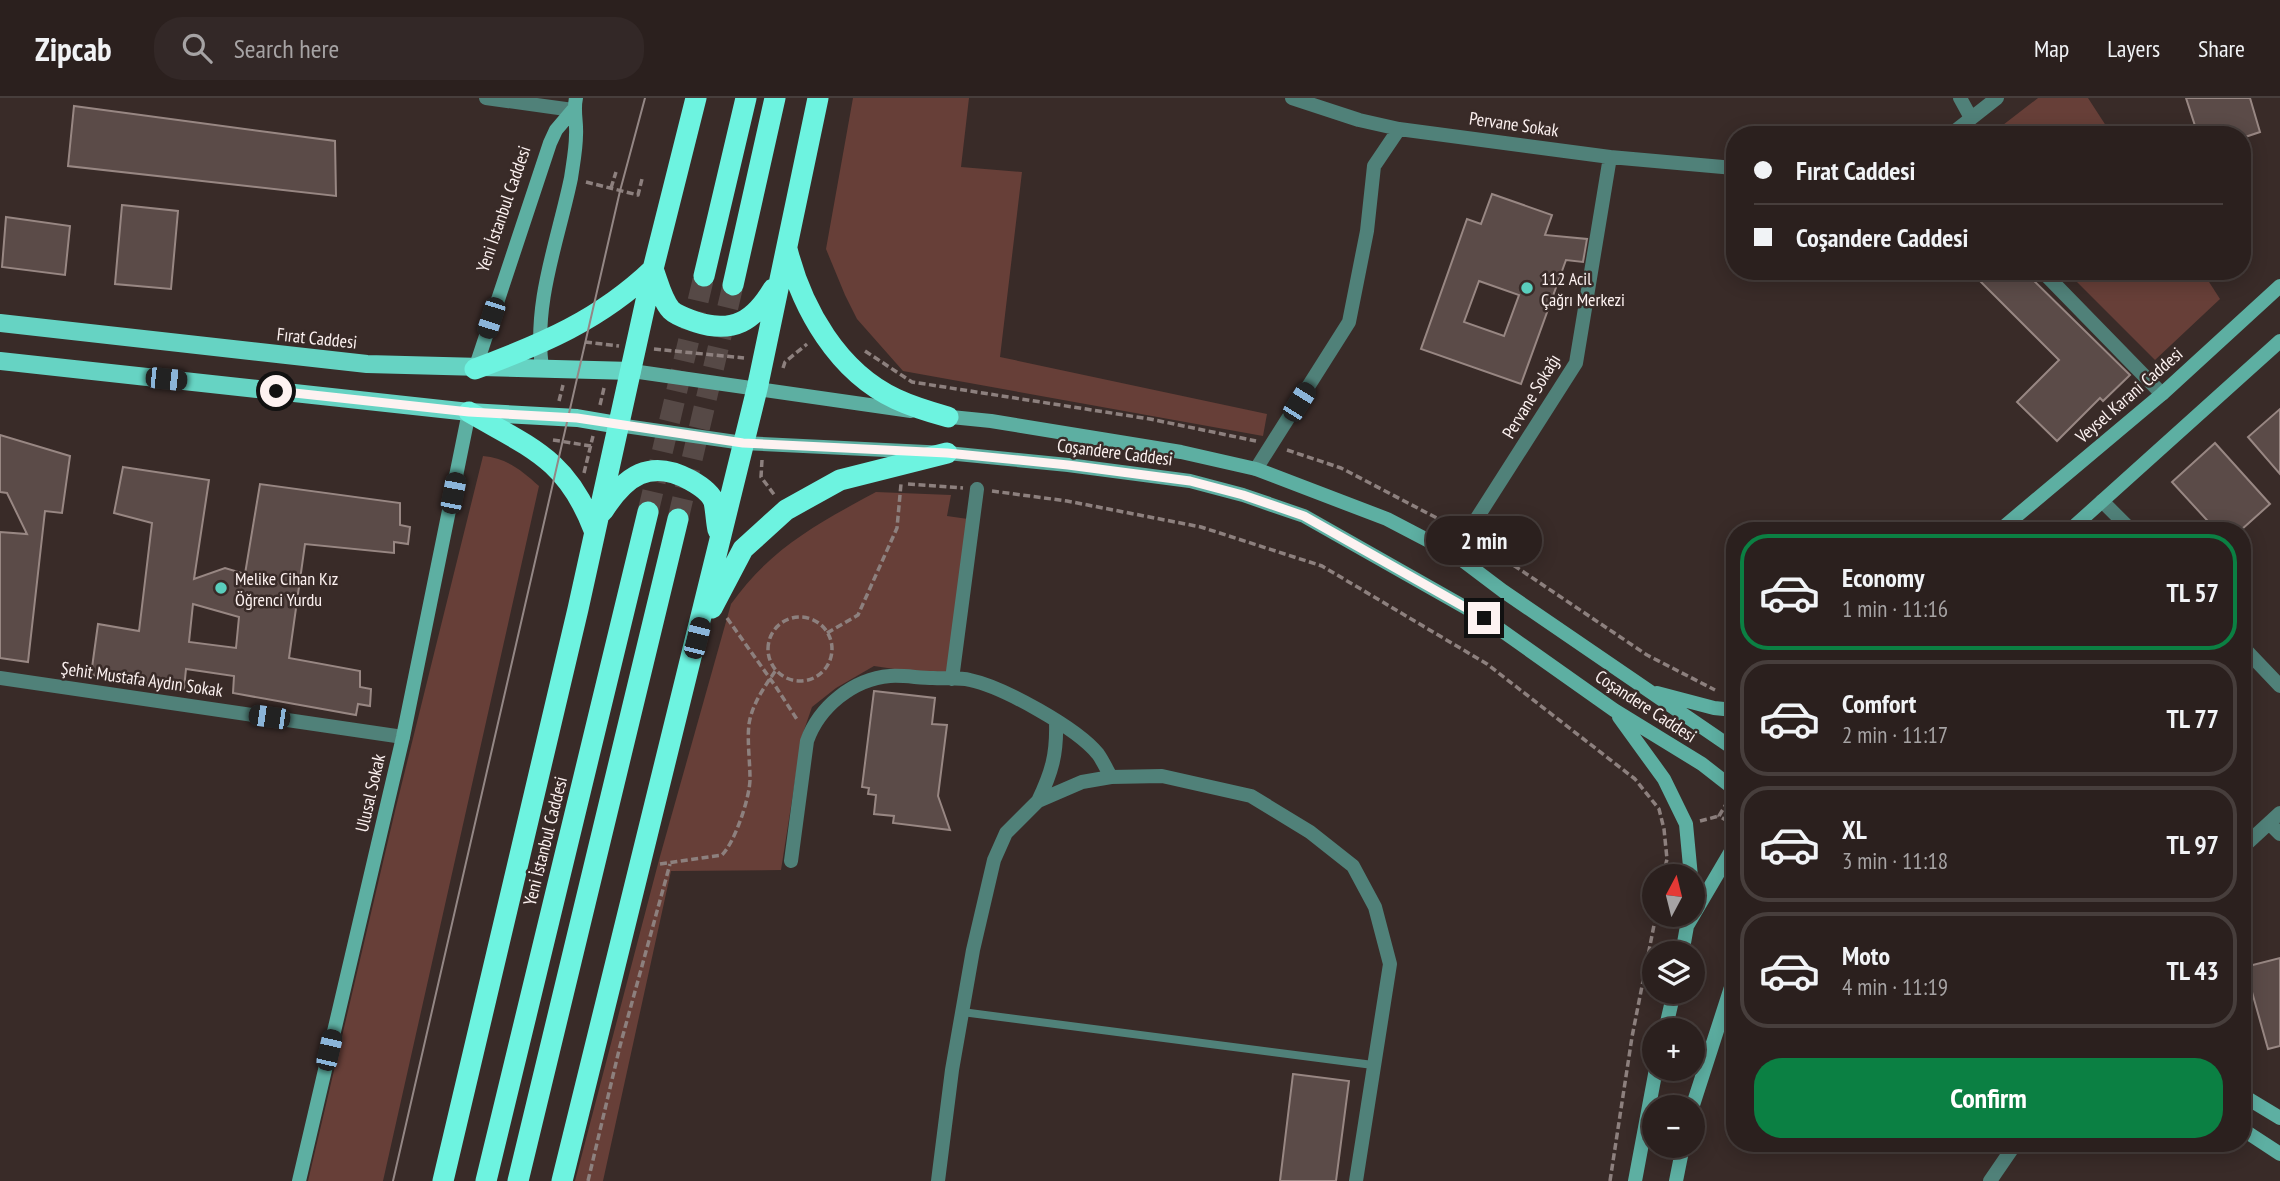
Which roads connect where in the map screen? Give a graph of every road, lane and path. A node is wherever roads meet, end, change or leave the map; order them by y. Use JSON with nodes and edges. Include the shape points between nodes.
{"nodes":[{"id":1,"x":486,"y":98,"type":"edge"},
{"id":2,"x":696,"y":98,"type":"edge"},
{"id":3,"x":746,"y":98,"type":"edge"},
{"id":4,"x":775,"y":98,"type":"edge"},
{"id":5,"x":818,"y":98,"type":"edge"},
{"id":6,"x":1292,"y":98,"type":"edge"},
{"id":7,"x":1960,"y":98,"type":"edge"},
{"id":8,"x":1997,"y":98,"type":"edge"},
{"id":9,"x":575,"y":104,"type":"edge"},
{"id":10,"x":1971,"y":118,"type":"junction"},
{"id":11,"x":1961,"y":126,"type":"edge"},
{"id":12,"x":1399,"y":129,"type":"junction"},
{"id":13,"x":1610,"y":157,"type":"junction"},
{"id":14,"x":1726,"y":167,"type":"edge"},
{"id":15,"x":616,"y":172,"type":"dead end"},
{"id":16,"x":570,"y":178,"type":"junction"},
{"id":17,"x":642,"y":179,"type":"dead end"},
{"id":18,"x":611,"y":188,"type":"junction"},
{"id":19,"x":786,"y":247,"type":"junction"},
{"id":20,"x":653,"y":269,"type":"junction"},
{"id":21,"x":704,"y":276,"type":"tunnel mouth"},
{"id":22,"x":779,"y":278,"type":"junction"},
{"id":23,"x":2051,"y":280,"type":"edge"},
{"id":24,"x":733,"y":285,"type":"tunnel mouth"},
{"id":25,"x":2280,"y":286,"type":"edge"},
{"id":26,"x":0,"y":323,"type":"edge"},
{"id":27,"x":823,"y":332,"type":"junction"},
{"id":28,"x":2280,"y":341,"type":"edge"},
{"id":29,"x":539,"y":344,"type":"junction"},
{"id":30,"x":637,"y":347,"type":"junction"},
{"id":31,"x":763,"y":360,"type":"junction"},
{"id":32,"x":0,"y":361,"type":"edge"},
{"id":33,"x":785,"y":362,"type":"junction"},
{"id":34,"x":542,"y":368,"type":"junction"},
{"id":35,"x":475,"y":369,"type":"junction"},
{"id":36,"x":566,"y":369,"type":"junction"},
{"id":37,"x":632,"y":371,"type":"junction"},
{"id":38,"x":766,"y":390,"type":"junction"},
{"id":39,"x":2161,"y":394,"type":"junction"},
{"id":40,"x":469,"y":412,"type":"junction"},
{"id":41,"x":555,"y":416,"type":"junction"},
{"id":42,"x":948,"y":417,"type":"junction"},
{"id":43,"x":618,"y":425,"type":"junction"},
{"id":44,"x":743,"y":443,"type":"junction"},
{"id":45,"x":764,"y":444,"type":"junction"},
{"id":46,"x":947,"y":453,"type":"junction"},
{"id":47,"x":1256,"y":469,"type":"junction"},
{"id":48,"x":977,"y":489,"type":"junction"},
{"id":49,"x":2102,"y":501,"type":"junction"},
{"id":50,"x":786,"y":510,"type":"junction"},
{"id":51,"x":648,"y":512,"type":"tunnel mouth"},
{"id":52,"x":678,"y":519,"type":"tunnel mouth"},
{"id":53,"x":2009,"y":522,"type":"edge"},
{"id":54,"x":2079,"y":522,"type":"edge"},
{"id":55,"x":2123,"y":522,"type":"edge"},
{"id":56,"x":595,"y":526,"type":"junction"},
{"id":57,"x":720,"y":542,"type":"junction"},
{"id":58,"x":1454,"y":554,"type":"junction"},
{"id":59,"x":726,"y":617,"type":"dead end"},
{"id":60,"x":827,"y":632,"type":"junction"},
{"id":61,"x":697,"y":638,"type":"junction"},
{"id":62,"x":2251,"y":655,"type":"edge"},
{"id":63,"x":776,"y":670,"type":"junction"},
{"id":64,"x":0,"y":678,"type":"edge"},
{"id":65,"x":771,"y":678,"type":"junction"},
{"id":66,"x":953,"y":679,"type":"junction"},
{"id":67,"x":2280,"y":686,"type":"edge"},
{"id":68,"x":1643,"y":689,"type":"junction"},
{"id":69,"x":1726,"y":709,"type":"edge"},
{"id":70,"x":1614,"y":710,"type":"junction"},
{"id":71,"x":1056,"y":722,"type":"junction"},
{"id":72,"x":403,"y":737,"type":"junction"},
{"id":73,"x":807,"y":741,"type":"junction"},
{"id":74,"x":1726,"y":744,"type":"edge"},
{"id":75,"x":1111,"y":777,"type":"junction"},
{"id":76,"x":1726,"y":788,"type":"edge"},
{"id":77,"x":1038,"y":801,"type":"junction"},
{"id":78,"x":1726,"y":804,"type":"edge"},
{"id":79,"x":2274,"y":818,"type":"edge"},
{"id":80,"x":1726,"y":820,"type":"edge"},
{"id":81,"x":2280,"y":834,"type":"edge"},
{"id":82,"x":2251,"y":840,"type":"edge"},
{"id":83,"x":791,"y":861,"type":"dead end"},
{"id":84,"x":652,"y":864,"type":"dead end"},
{"id":85,"x":670,"y":864,"type":"junction"},
{"id":86,"x":1666,"y":864,"type":"edge"},
{"id":87,"x":1690,"y":864,"type":"edge"},
{"id":88,"x":1726,"y":873,"type":"edge"},
{"id":89,"x":1705,"y":900,"type":"edge"},
{"id":90,"x":1653,"y":928,"type":"edge"},
{"id":91,"x":1726,"y":1003,"type":"edge"},
{"id":92,"x":962,"y":1012,"type":"junction"},
{"id":93,"x":1373,"y":1065,"type":"junction"},
{"id":94,"x":1654,"y":1081,"type":"edge"},
{"id":95,"x":1696,"y":1095,"type":"edge"},
{"id":96,"x":2251,"y":1100,"type":"edge"},
{"id":97,"x":2280,"y":1117,"type":"edge"},
{"id":98,"x":2251,"y":1135,"type":"edge"},
{"id":99,"x":2010,"y":1152,"type":"edge"},
{"id":100,"x":2280,"y":1154,"type":"edge"},
{"id":101,"x":1681,"y":1158,"type":"edge"},
{"id":102,"x":299,"y":1181,"type":"edge"},
{"id":103,"x":443,"y":1181,"type":"edge"},
{"id":104,"x":486,"y":1181,"type":"edge"},
{"id":105,"x":518,"y":1181,"type":"edge"},
{"id":106,"x":562,"y":1181,"type":"edge"},
{"id":107,"x":588,"y":1181,"type":"edge"},
{"id":108,"x":938,"y":1181,"type":"edge"},
{"id":109,"x":1356,"y":1181,"type":"edge"},
{"id":110,"x":1610,"y":1181,"type":"edge"},
{"id":111,"x":1635,"y":1181,"type":"edge"},
{"id":112,"x":1676,"y":1181,"type":"edge"},
{"id":113,"x":1990,"y":1181,"type":"edge"}],
"edges":[{"from":1,"to":9,"type":"street"},
{"from":2,"to":20,"type":"highway"},
{"from":3,"to":21,"type":"highway"},
{"from":4,"to":24,"type":"highway"},
{"from":5,"to":19,"type":"highway"},
{"from":6,"to":12,"type":"street","name":"Pervane Sokak"},
{"from":7,"to":10,"type":"street"},
{"from":8,"to":10,"type":"street"},
{"from":9,"to":16,"type":"main road","via":[[577,132]]},
{"from":9,"to":35,"type":"main road","name":"Yeni İstanbul Caddesi","via":[[550,143]]},
{"from":10,"to":11,"type":"street"},
{"from":12,"to":13,"type":"street","name":"Pervane Sokak"},
{"from":12,"to":47,"type":"street","via":[[1374,166],[1349,322]]},
{"from":13,"to":14,"type":"street","name":"Pervane Sokak"},
{"from":13,"to":58,"type":"street","name":"Pervane Sokağı","via":[[1576,363]]},
{"from":15,"to":18,"type":"path"},
{"from":16,"to":18,"type":"path"},
{"from":16,"to":29,"type":"main road","via":[[546,280]]},
{"from":17,"to":18,"type":"path","via":[[638,195]]},
{"from":19,"to":22,"type":"highway"},
{"from":19,"to":27,"type":"highway","via":[[800,290]]},
{"from":20,"to":22,"type":"highway","via":[[670,309],[698,323],[723,327],[753,314]]},
{"from":20,"to":29,"type":"highway","via":[[611,306]]},
{"from":20,"to":30,"type":"highway"},
{"from":22,"to":31,"type":"highway"},
{"from":23,"to":39,"type":"street"},
{"from":25,"to":39,"type":"main road","name":"Veysel Karani Caddesi"},
{"from":26,"to":35,"type":"main road","name":"Fırat Caddesi","via":[[312,359]]},
{"from":27,"to":33,"type":"path"},
{"from":27,"to":42,"type":"highway","via":[[846,363],[878,390]]},
{"from":28,"to":49,"type":"main road"},
{"from":29,"to":34,"type":"main road"},
{"from":29,"to":35,"type":"highway"},
{"from":30,"to":31,"type":"path"},
{"from":30,"to":36,"type":"path","via":[[573,341]]},
{"from":30,"to":37,"type":"highway"},
{"from":31,"to":33,"type":"path"},
{"from":31,"to":38,"type":"highway"},
{"from":32,"to":40,"type":"main road"},
{"from":33,"to":38,"type":"path"},
{"from":34,"to":35,"type":"main road","name":"Fırat Caddesi"},
{"from":34,"to":36,"type":"main road","name":"Fırat Caddesi"},
{"from":36,"to":37,"type":"main road","name":"Fırat Caddesi"},
{"from":36,"to":41,"type":"path"},
{"from":37,"to":38,"type":"main road","name":"Coşandere Caddesi"},
{"from":37,"to":43,"type":"highway"},
{"from":38,"to":42,"type":"main road","name":"Coşandere Caddesi"},
{"from":38,"to":44,"type":"highway"},
{"from":39,"to":53,"type":"main road","name":"Veysel Karani Caddesi"},
{"from":40,"to":41,"type":"main road"},
{"from":40,"to":56,"type":"highway","via":[[556,466],[575,488]]},
{"from":40,"to":72,"type":"main road","name":"Ulusal Sokak"},
{"from":41,"to":43,"type":"main road"},
{"from":42,"to":47,"type":"main road","name":"Coşandere Caddesi","via":[[1181,452]]},
{"from":43,"to":44,"type":"main road","name":"Coşandere Caddesi"},
{"from":43,"to":56,"type":"highway"},
{"from":44,"to":45,"type":"main road","name":"Coşandere Caddesi"},
{"from":44,"to":57,"type":"highway"},
{"from":45,"to":46,"type":"main road","name":"Coşandere Caddesi"},
{"from":45,"to":50,"type":"path","via":[[761,478]]},
{"from":46,"to":50,"type":"highway","via":[[840,480]]},
{"from":46,"to":70,"type":"main road","name":"Coşandere Caddesi","via":[[1190,481],[1304,516],[1484,618]]},
{"from":47,"to":58,"type":"main road","name":"Coşandere Caddesi","via":[[1387,519]]},
{"from":48,"to":60,"type":"path","via":[[901,484],[897,528],[858,615]]},
{"from":48,"to":66,"type":"street"},
{"from":48,"to":86,"type":"path","via":[[1200,527],[1322,566],[1487,664],[1635,779],[1659,809]]},
{"from":49,"to":54,"type":"main road"},
{"from":49,"to":55,"type":"street"},
{"from":50,"to":61,"type":"highway","via":[[743,549]]},
{"from":51,"to":104,"type":"highway","name":"Yeni İstanbul Caddesi"},
{"from":52,"to":105,"type":"highway"},
{"from":56,"to":57,"type":"highway","via":[[616,491],[631,477],[647,470],[665,471],[699,485],[713,500]]},
{"from":56,"to":103,"type":"highway"},
{"from":57,"to":61,"type":"highway"},
{"from":58,"to":68,"type":"main road","name":"Coşandere Caddesi"},
{"from":59,"to":65,"type":"path"},
{"from":60,"to":63,"type":"path","via":[[832,653],[822,672],[803,681]]},
{"from":60,"to":63,"type":"path","via":[[812,620],[783,623],[768,648]]},
{"from":61,"to":106,"type":"highway"},
{"from":62,"to":67,"type":"street"},
{"from":63,"to":65,"type":"path"},
{"from":64,"to":72,"type":"street","name":"Şehit Mustafa Aydın Sokak"},
{"from":65,"to":73,"type":"path"},
{"from":65,"to":85,"type":"path","via":[[749,723],[750,782],[727,849],[722,855]]},
{"from":66,"to":71,"type":"street","via":[[989,687]]},
{"from":66,"to":73,"type":"street","via":[[889,676],[865,682],[836,698],[813,722]]},
{"from":68,"to":69,"type":"main road"},
{"from":68,"to":74,"type":"main road","name":"Coşandere Caddesi"},
{"from":70,"to":76,"type":"main road","name":"Coşandere Caddesi","via":[[1702,764]]},
{"from":70,"to":87,"type":"main road","via":[[1664,779],[1686,824]]},
{"from":71,"to":75,"type":"street","via":[[1098,754]]},
{"from":71,"to":77,"type":"street","via":[[1051,774]]},
{"from":72,"to":102,"type":"main road","name":"Ulusal Sokak"},
{"from":73,"to":83,"type":"street"},
{"from":75,"to":77,"type":"street","via":[[1082,782]]},
{"from":75,"to":93,"type":"street","via":[[1163,776],[1251,796],[1310,832],[1353,866],[1375,907],[1390,964]]},
{"from":77,"to":92,"type":"street","via":[[1006,834],[994,860]]},
{"from":78,"to":80,"type":"path","via":[[1719,816]]},
{"from":79,"to":81,"type":"street"},
{"from":79,"to":82,"type":"street"},
{"from":84,"to":85,"type":"path"},
{"from":85,"to":107,"type":"path"},
{"from":88,"to":89,"type":"main road"},
{"from":90,"to":110,"type":"path"},
{"from":91,"to":95,"type":"main road"},
{"from":92,"to":93,"type":"lane"},
{"from":92,"to":108,"type":"street"},
{"from":93,"to":109,"type":"street"},
{"from":94,"to":111,"type":"main road"},
{"from":96,"to":97,"type":"main road"},
{"from":98,"to":100,"type":"main road"},
{"from":99,"to":113,"type":"street"},
{"from":101,"to":112,"type":"main road"}]}
